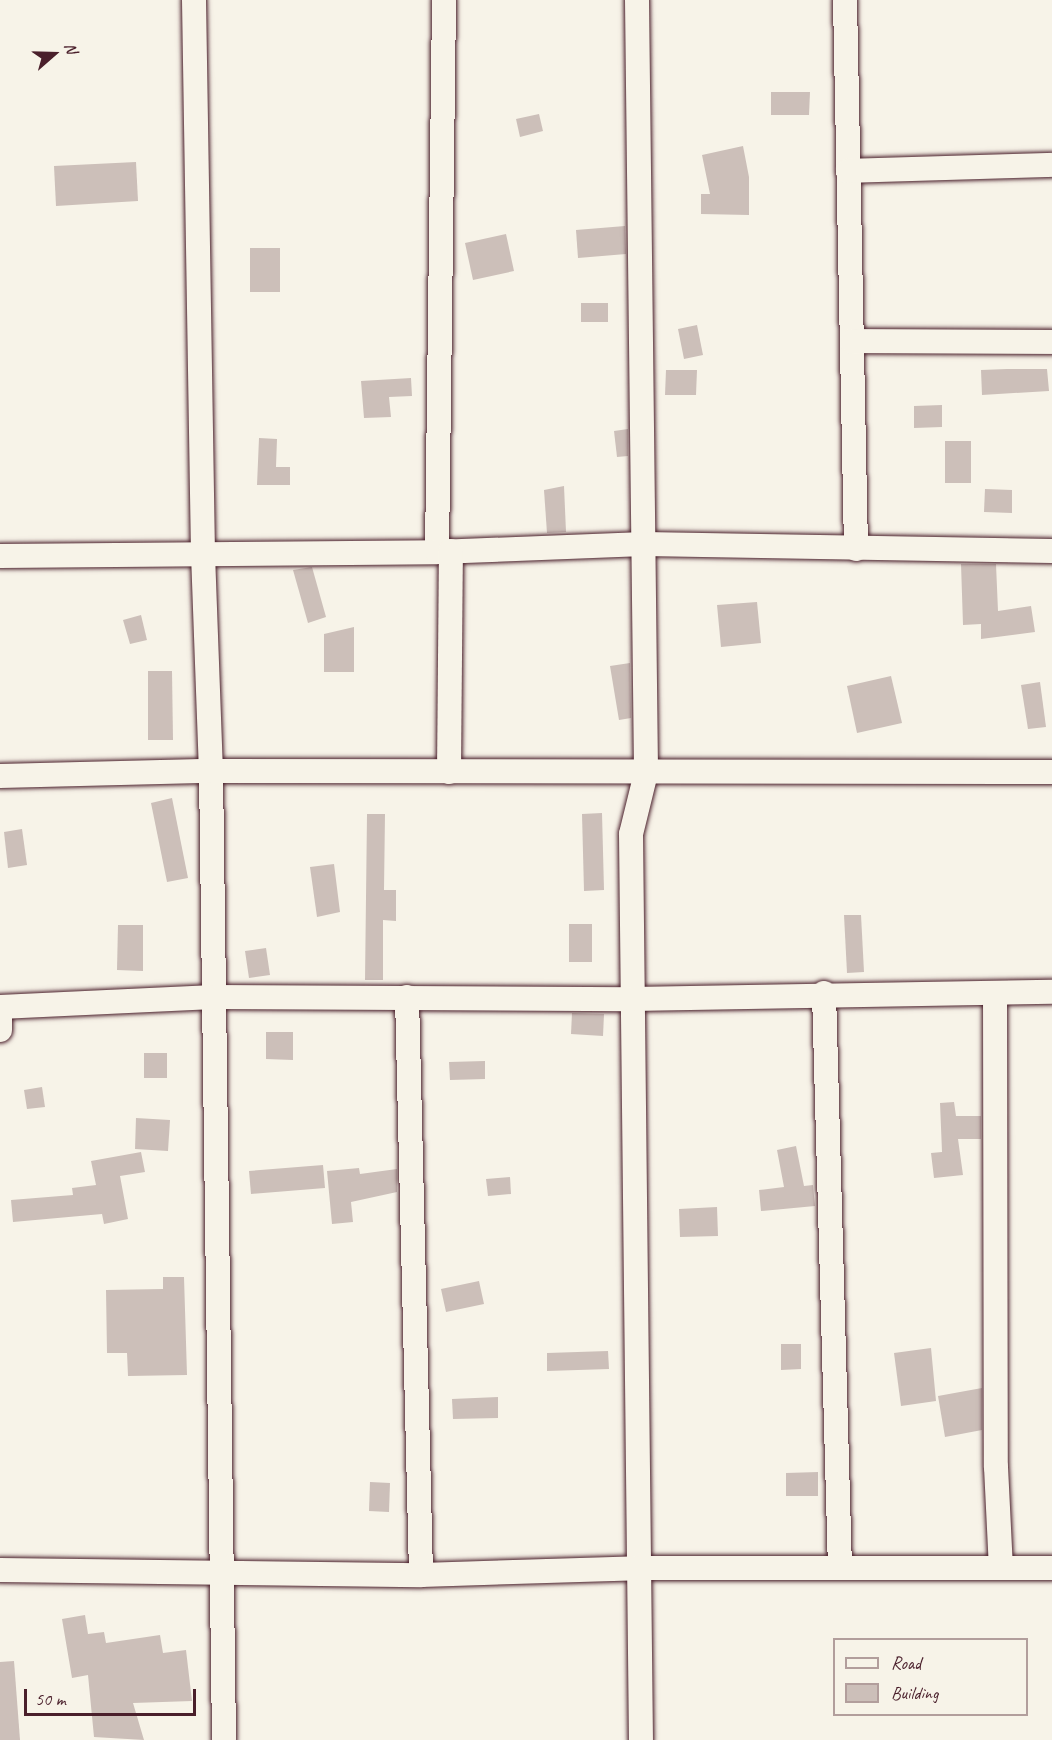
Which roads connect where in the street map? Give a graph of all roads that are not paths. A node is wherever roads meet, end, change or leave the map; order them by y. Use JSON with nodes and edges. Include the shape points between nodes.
{"nodes":[{"id":1,"x":194,"y":0,"type":"edge"},
{"id":2,"x":444,"y":0,"type":"edge"},
{"id":3,"x":638,"y":0,"type":"edge"},
{"id":4,"x":845,"y":0,"type":"edge"},
{"id":5,"x":1052,"y":165,"type":"edge"},
{"id":6,"x":848,"y":171,"type":"junction"},
{"id":7,"x":852,"y":341,"type":"junction"},
{"id":8,"x":1052,"y":342,"type":"edge"},
{"id":9,"x":644,"y":544,"type":"junction"},
{"id":10,"x":856,"y":549,"type":"junction"},
{"id":11,"x":444,"y":551,"type":"junction"},
{"id":12,"x":1052,"y":551,"type":"edge"},
{"id":13,"x":203,"y":554,"type":"junction"},
{"id":14,"x":0,"y":556,"type":"edge"},
{"id":15,"x":212,"y":771,"type":"junction"},
{"id":16,"x":449,"y":772,"type":"junction"},
{"id":17,"x":1052,"y":772,"type":"edge"},
{"id":18,"x":646,"y":773,"type":"junction"},
{"id":19,"x":0,"y":776,"type":"edge"},
{"id":20,"x":1052,"y":992,"type":"edge"},
{"id":21,"x":824,"y":993,"type":"junction"},
{"id":22,"x":995,"y":993,"type":"junction"},
{"id":23,"x":214,"y":997,"type":"junction"},
{"id":24,"x":407,"y":997,"type":"junction"},
{"id":25,"x":632,"y":999,"type":"junction"},
{"id":26,"x":0,"y":1007,"type":"edge"},
{"id":27,"x":0,"y":1030,"type":"edge"},
{"id":28,"x":840,"y":1568,"type":"junction"},
{"id":29,"x":1001,"y":1568,"type":"junction"},
{"id":30,"x":1052,"y":1568,"type":"edge"},
{"id":31,"x":638,"y":1569,"type":"junction"},
{"id":32,"x":0,"y":1570,"type":"edge"},
{"id":33,"x":222,"y":1572,"type":"junction"},
{"id":34,"x":421,"y":1575,"type":"junction"},
{"id":35,"x":224,"y":1740,"type":"edge"},
{"id":36,"x":641,"y":1740,"type":"edge"}],
"edges":[{"from":1,"to":13,"type":"street"},
{"from":2,"to":11,"type":"street"},
{"from":3,"to":9,"type":"street"},
{"from":4,"to":6,"type":"street"},
{"from":5,"to":6,"type":"street"},
{"from":6,"to":7,"type":"street"},
{"from":7,"to":8,"type":"street"},
{"from":7,"to":10,"type":"street"},
{"from":9,"to":10,"type":"street"},
{"from":9,"to":11,"type":"street"},
{"from":9,"to":18,"type":"street"},
{"from":10,"to":12,"type":"street"},
{"from":11,"to":13,"type":"street"},
{"from":11,"to":16,"type":"street"},
{"from":13,"to":14,"type":"street"},
{"from":13,"to":15,"type":"street"},
{"from":15,"to":16,"type":"street"},
{"from":15,"to":19,"type":"street"},
{"from":15,"to":23,"type":"street"},
{"from":16,"to":18,"type":"street"},
{"from":17,"to":18,"type":"street"},
{"from":18,"to":25,"type":"street","via":[[631,834]]},
{"from":20,"to":22,"type":"street"},
{"from":21,"to":22,"type":"street"},
{"from":21,"to":25,"type":"street"},
{"from":21,"to":28,"type":"street"},
{"from":22,"to":29,"type":"street","via":[[996,1467]]},
{"from":23,"to":24,"type":"street"},
{"from":23,"to":26,"type":"street"},
{"from":23,"to":33,"type":"street"},
{"from":24,"to":25,"type":"street"},
{"from":24,"to":34,"type":"street"},
{"from":25,"to":31,"type":"street"},
{"from":26,"to":27,"type":"street"},
{"from":28,"to":29,"type":"street"},
{"from":28,"to":31,"type":"street"},
{"from":29,"to":30,"type":"street"},
{"from":31,"to":34,"type":"street"},
{"from":31,"to":36,"type":"street"},
{"from":32,"to":33,"type":"street"},
{"from":33,"to":34,"type":"street"},
{"from":33,"to":35,"type":"street"}]}
